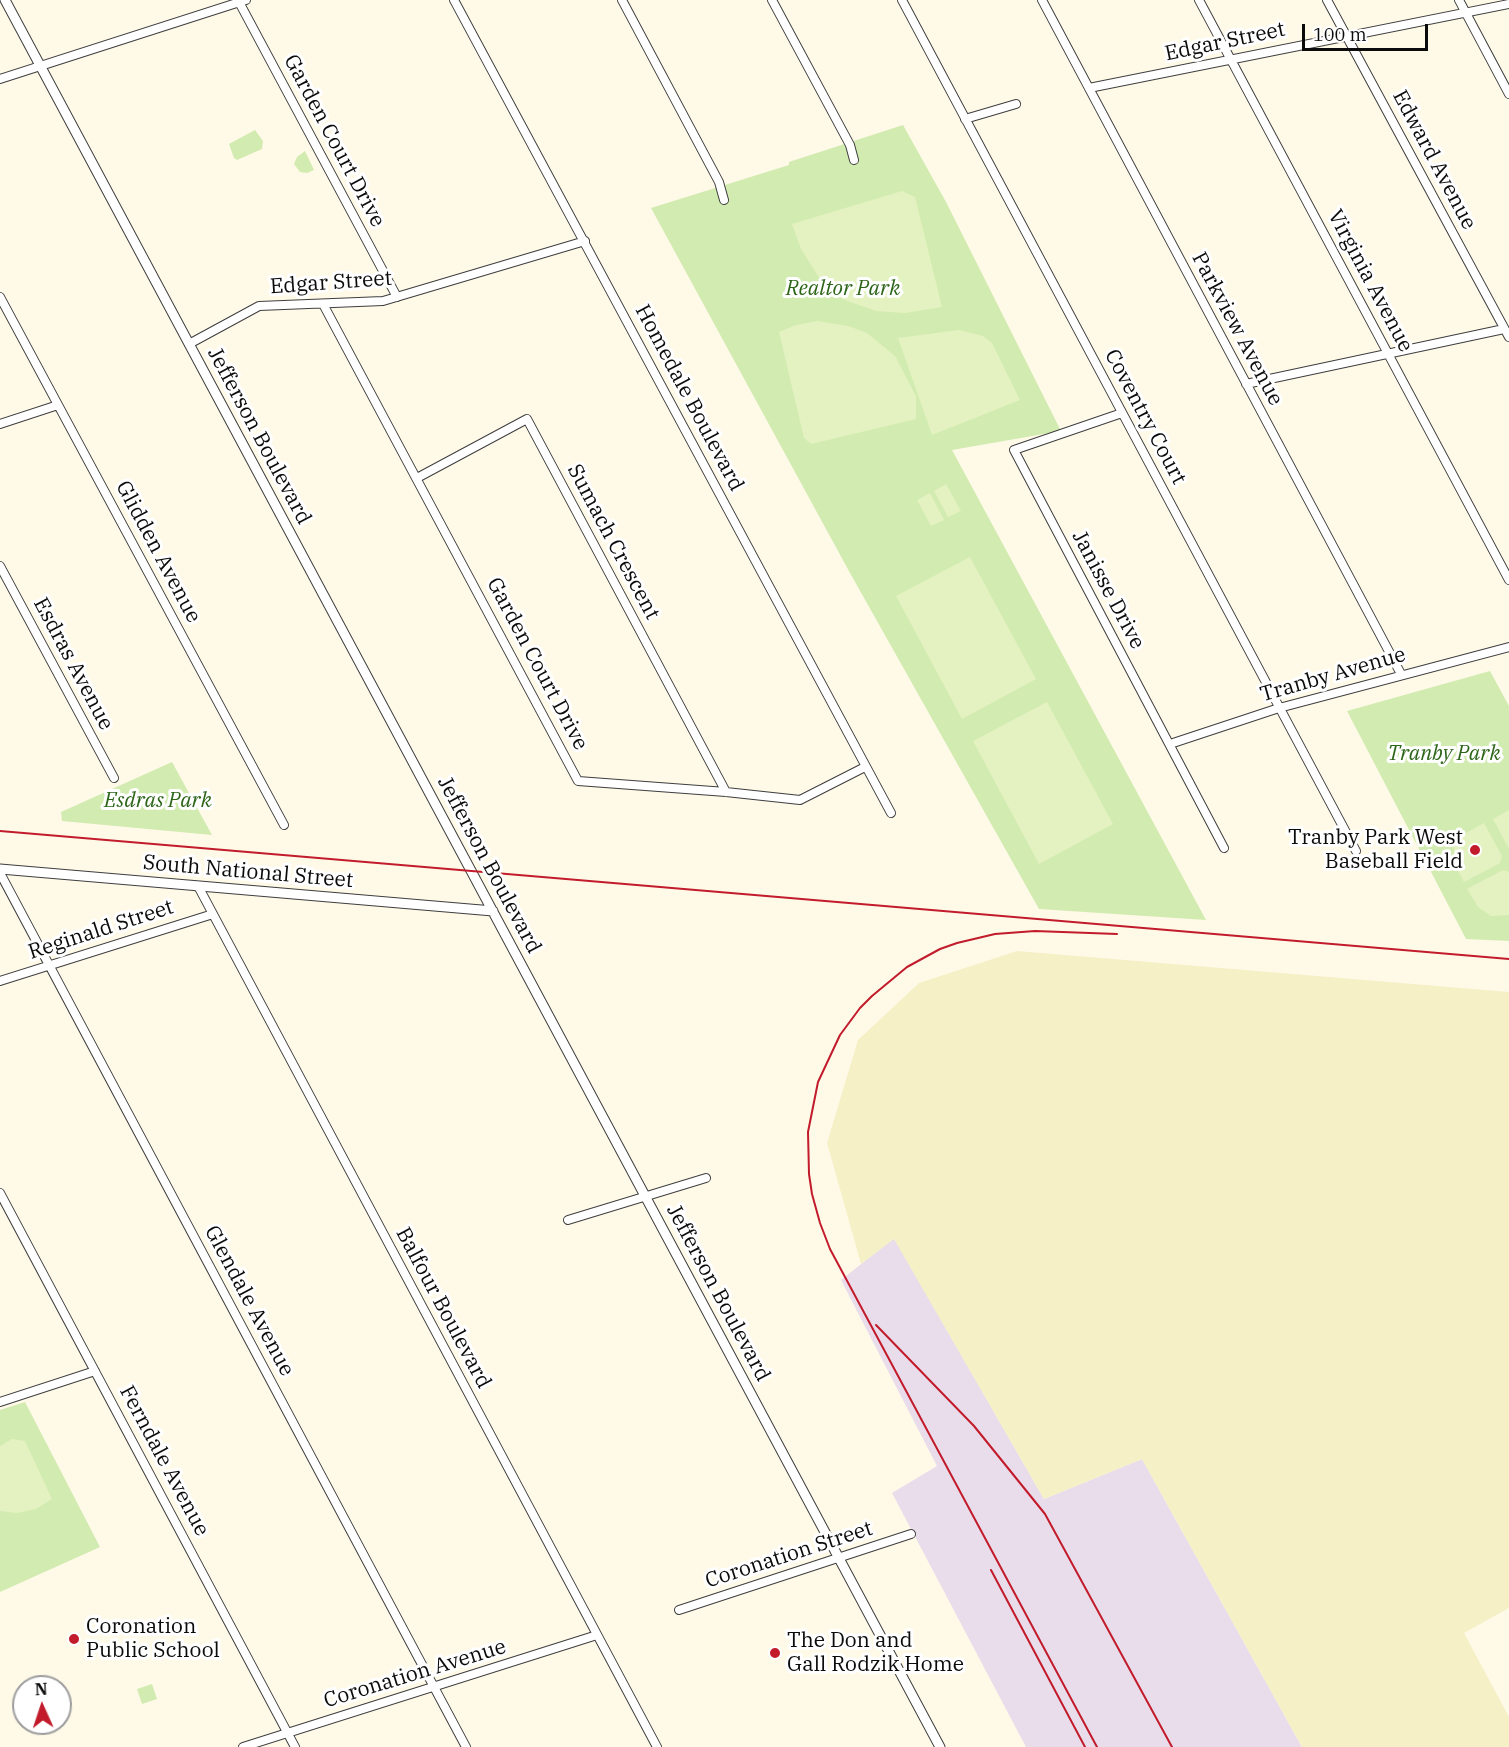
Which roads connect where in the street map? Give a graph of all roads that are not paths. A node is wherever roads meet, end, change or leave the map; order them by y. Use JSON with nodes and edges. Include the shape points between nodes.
{"nodes":[{"id":1,"x":5,"y":0,"type":"edge"},
{"id":2,"x":454,"y":0,"type":"edge"},
{"id":3,"x":622,"y":0,"type":"edge"},
{"id":4,"x":772,"y":0,"type":"edge"},
{"id":5,"x":903,"y":0,"type":"edge"},
{"id":6,"x":1042,"y":0,"type":"edge"},
{"id":7,"x":1199,"y":0,"type":"edge"},
{"id":8,"x":1327,"y":0,"type":"edge"},
{"id":9,"x":1459,"y":0,"type":"edge"},
{"id":10,"x":242,"y":1,"type":"edge"},
{"id":11,"x":1509,"y":4,"type":"edge"},
{"id":12,"x":1465,"y":13,"type":"junction"},
{"id":13,"x":1346,"y":36,"type":"junction"},
{"id":14,"x":1232,"y":60,"type":"junction"},
{"id":15,"x":41,"y":66,"type":"junction"},
{"id":16,"x":0,"y":79,"type":"edge"},
{"id":17,"x":1089,"y":88,"type":"junction"},
{"id":18,"x":1509,"y":94,"type":"edge"},
{"id":19,"x":1016,"y":104,"type":"dead end"},
{"id":20,"x":965,"y":119,"type":"junction"},
{"id":21,"x":854,"y":160,"type":"dead end"},
{"id":22,"x":724,"y":200,"type":"dead end"},
{"id":23,"x":585,"y":241,"type":"junction"},
{"id":24,"x":0,"y":297,"type":"edge"},
{"id":25,"x":397,"y":297,"type":"junction"},
{"id":26,"x":323,"y":304,"type":"junction"},
{"id":27,"x":1504,"y":328,"type":"junction"},
{"id":28,"x":1509,"y":338,"type":"edge"},
{"id":29,"x":189,"y":344,"type":"junction"},
{"id":30,"x":1387,"y":352,"type":"junction"},
{"id":31,"x":1246,"y":384,"type":"junction"},
{"id":32,"x":58,"y":405,"type":"junction"},
{"id":33,"x":1122,"y":413,"type":"junction"},
{"id":34,"x":0,"y":424,"type":"edge"},
{"id":35,"x":417,"y":478,"type":"junction"},
{"id":36,"x":0,"y":566,"type":"edge"},
{"id":37,"x":1509,"y":580,"type":"edge"},
{"id":38,"x":1509,"y":647,"type":"edge"},
{"id":39,"x":1401,"y":674,"type":"junction"},
{"id":40,"x":1279,"y":708,"type":"junction"},
{"id":41,"x":1170,"y":744,"type":"junction"},
{"id":42,"x":865,"y":767,"type":"junction"},
{"id":43,"x":114,"y":778,"type":"dead end"},
{"id":44,"x":726,"y":792,"type":"junction"},
{"id":45,"x":891,"y":813,"type":"dead end"},
{"id":46,"x":284,"y":825,"type":"dead end"},
{"id":47,"x":1224,"y":848,"type":"dead end"},
{"id":48,"x":1356,"y":852,"type":"dead end"},
{"id":49,"x":0,"y":869,"type":"edge"},
{"id":50,"x":0,"y":873,"type":"edge"},
{"id":51,"x":198,"y":886,"type":"junction"},
{"id":52,"x":493,"y":911,"type":"junction"},
{"id":53,"x":213,"y":914,"type":"junction"},
{"id":54,"x":50,"y":966,"type":"junction"},
{"id":55,"x":0,"y":981,"type":"edge"},
{"id":56,"x":706,"y":1178,"type":"dead end"},
{"id":57,"x":0,"y":1193,"type":"edge"},
{"id":58,"x":646,"y":1196,"type":"junction"},
{"id":59,"x":568,"y":1220,"type":"dead end"},
{"id":60,"x":95,"y":1371,"type":"junction"},
{"id":61,"x":0,"y":1402,"type":"edge"},
{"id":62,"x":911,"y":1534,"type":"dead end"},
{"id":63,"x":837,"y":1557,"type":"junction"},
{"id":64,"x":679,"y":1611,"type":"dead end"},
{"id":65,"x":597,"y":1635,"type":"junction"},
{"id":66,"x":434,"y":1686,"type":"junction"},
{"id":67,"x":288,"y":1732,"type":"junction"},
{"id":68,"x":243,"y":1747,"type":"edge"},
{"id":69,"x":295,"y":1747,"type":"edge"},
{"id":70,"x":466,"y":1747,"type":"edge"},
{"id":71,"x":657,"y":1747,"type":"edge"},
{"id":72,"x":940,"y":1747,"type":"edge"}],
"edges":[{"from":1,"to":15,"type":"street","name":"Jefferson Boulevard"},
{"from":2,"to":23,"type":"street","name":"Homedale Boulevard"},
{"from":3,"to":22,"type":"street","via":[[719,182]]},
{"from":4,"to":21,"type":"street"},
{"from":5,"to":20,"type":"street","name":"Coventry Court"},
{"from":6,"to":17,"type":"street","name":"Parkview Avenue"},
{"from":7,"to":14,"type":"street","name":"Virginia Avenue"},
{"from":8,"to":13,"type":"street","name":"Edward Avenue"},
{"from":9,"to":12,"type":"street"},
{"from":10,"to":15,"type":"street"},
{"from":10,"to":25,"type":"street","name":"Garden Court Drive"},
{"from":11,"to":12,"type":"street","name":"Edgar Street"},
{"from":12,"to":13,"type":"street","name":"Edgar Street"},
{"from":12,"to":18,"type":"street"},
{"from":13,"to":14,"type":"street","name":"Edgar Street"},
{"from":13,"to":27,"type":"street","name":"Edward Avenue"},
{"from":14,"to":17,"type":"street","name":"Edgar Street"},
{"from":14,"to":30,"type":"street","name":"Virginia Avenue"},
{"from":15,"to":16,"type":"street"},
{"from":15,"to":29,"type":"street","name":"Jefferson Boulevard"},
{"from":17,"to":31,"type":"street","name":"Parkview Avenue"},
{"from":19,"to":20,"type":"street"},
{"from":20,"to":33,"type":"street","name":"Coventry Court"},
{"from":23,"to":25,"type":"street","name":"Edgar Street"},
{"from":23,"to":42,"type":"street","name":"Homedale Boulevard"},
{"from":24,"to":32,"type":"street","name":"Glidden Avenue"},
{"from":25,"to":26,"type":"street","name":"Edgar Street"},
{"from":26,"to":29,"type":"street","name":"Edgar Street","via":[[259,306]]},
{"from":26,"to":35,"type":"street","name":"Garden Court Drive"},
{"from":27,"to":28,"type":"street","name":"Edward Avenue"},
{"from":27,"to":30,"type":"street"},
{"from":29,"to":52,"type":"street","name":"Jefferson Boulevard"},
{"from":30,"to":31,"type":"street"},
{"from":30,"to":37,"type":"street","name":"Virginia Avenue"},
{"from":31,"to":39,"type":"street","name":"Parkview Avenue"},
{"from":32,"to":34,"type":"street"},
{"from":32,"to":46,"type":"street","name":"Glidden Avenue"},
{"from":33,"to":40,"type":"street","name":"Coventry Court"},
{"from":33,"to":41,"type":"street","name":"Janisse Drive","via":[[1014,450]]},
{"from":35,"to":44,"type":"street","name":"Garden Court Drive","via":[[578,781]]},
{"from":35,"to":44,"type":"street","name":"Sumach Crescent","via":[[527,419]]},
{"from":36,"to":43,"type":"street","name":"Esdras Avenue"},
{"from":38,"to":39,"type":"street","name":"Tranby Avenue"},
{"from":39,"to":40,"type":"street","name":"Tranby Avenue"},
{"from":40,"to":41,"type":"street","name":"Tranby Avenue"},
{"from":40,"to":48,"type":"street","name":"Coventry Court"},
{"from":41,"to":47,"type":"street","name":"Janisse Drive"},
{"from":42,"to":44,"type":"street","name":"Garden Court Drive","via":[[800,800]]},
{"from":42,"to":45,"type":"street","name":"Homedale Boulevard"},
{"from":49,"to":51,"type":"street","name":"South National Street"},
{"from":50,"to":54,"type":"street","name":"Glendale Avenue"},
{"from":51,"to":52,"type":"street","name":"South National Street"},
{"from":51,"to":53,"type":"street","name":"Balfour Boulevard"},
{"from":52,"to":58,"type":"street","name":"Jefferson Boulevard"},
{"from":53,"to":54,"type":"street","name":"Reginald Street"},
{"from":53,"to":65,"type":"street","name":"Balfour Boulevard"},
{"from":54,"to":55,"type":"street","name":"Reginald Street"},
{"from":54,"to":66,"type":"street","name":"Glendale Avenue"},
{"from":56,"to":58,"type":"street"},
{"from":57,"to":60,"type":"street","name":"Ferndale Avenue"},
{"from":58,"to":59,"type":"street"},
{"from":58,"to":63,"type":"street","name":"Jefferson Boulevard"},
{"from":60,"to":61,"type":"street"},
{"from":60,"to":67,"type":"street","name":"Ferndale Avenue"},
{"from":62,"to":63,"type":"street","name":"Coronation Street"},
{"from":63,"to":64,"type":"street","name":"Coronation Street"},
{"from":63,"to":72,"type":"street","name":"Jefferson Boulevard"},
{"from":65,"to":66,"type":"street","name":"Coronation Avenue"},
{"from":65,"to":71,"type":"street","name":"Balfour Boulevard"},
{"from":66,"to":67,"type":"street","name":"Coronation Avenue"},
{"from":66,"to":70,"type":"street","name":"Glendale Avenue"},
{"from":67,"to":68,"type":"street","name":"Coronation Avenue"},
{"from":67,"to":69,"type":"street","name":"Ferndale Avenue"}]}
